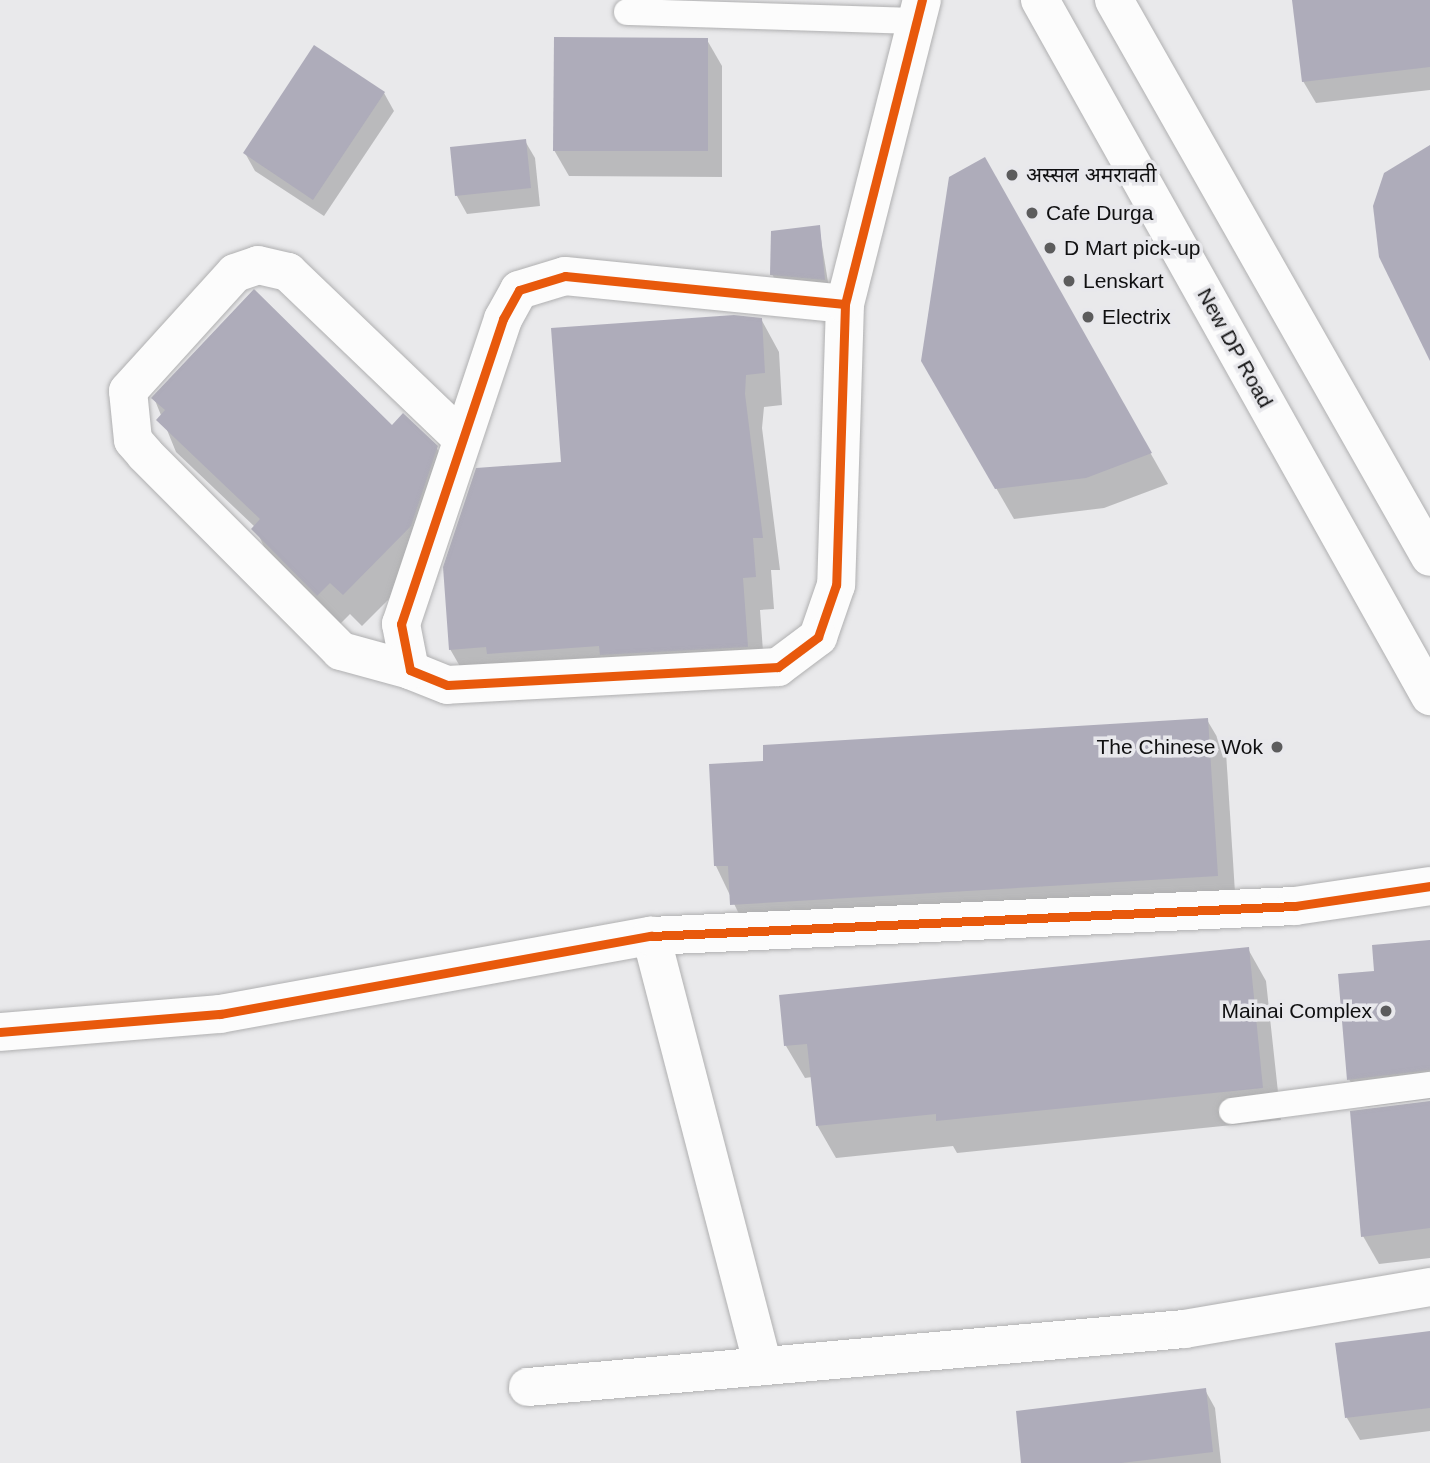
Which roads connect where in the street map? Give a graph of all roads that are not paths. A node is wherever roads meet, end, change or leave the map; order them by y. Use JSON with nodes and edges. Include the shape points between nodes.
{"nodes":[{"id":1,"x":1040,"y":0,"type":"edge"},
{"id":2,"x":1114,"y":0,"type":"edge"},
{"id":3,"x":920,"y":11,"type":"edge"},
{"id":4,"x":627,"y":12,"type":"dead end"},
{"id":5,"x":845,"y":304,"type":"junction"},
{"id":6,"x":462,"y":439,"type":"junction"},
{"id":7,"x":1430,"y":557,"type":"edge"},
{"id":8,"x":410,"y":670,"type":"junction"},
{"id":9,"x":1430,"y":696,"type":"edge"},
{"id":10,"x":1430,"y":886,"type":"edge"},
{"id":11,"x":651,"y":936,"type":"junction"},
{"id":12,"x":0,"y":1032,"type":"edge"},
{"id":13,"x":1430,"y":1084,"type":"edge"},
{"id":14,"x":1232,"y":1111,"type":"dead end"},
{"id":15,"x":1430,"y":1287,"type":"edge"},
{"id":16,"x":764,"y":1366,"type":"junction"},
{"id":17,"x":528,"y":1387,"type":"dead end"}],
"edges":[{"from":1,"to":9,"type":"street","name":"New DP Road"},
{"from":2,"to":7,"type":"street"},
{"from":3,"to":4,"type":"lane"},
{"from":3,"to":5,"type":"street"},
{"from":5,"to":6,"type":"street","via":[[565,276],[519,290],[503,319]]},
{"from":5,"to":8,"type":"street","via":[[836,585],[818,637],[778,667],[447,685]]},
{"from":6,"to":8,"type":"street","via":[[401,624]]},
{"from":6,"to":8,"type":"street","via":[[288,272],[258,265],[235,272],[128,391],[133,440],[341,651]]},
{"from":10,"to":11,"type":"street","via":[[1295,906]]},
{"from":11,"to":12,"type":"street","via":[[220,1014]]},
{"from":11,"to":16,"type":"street"},
{"from":13,"to":14,"type":"lane"},
{"from":15,"to":16,"type":"street","via":[[1184,1329]]},
{"from":16,"to":17,"type":"street"}]}
